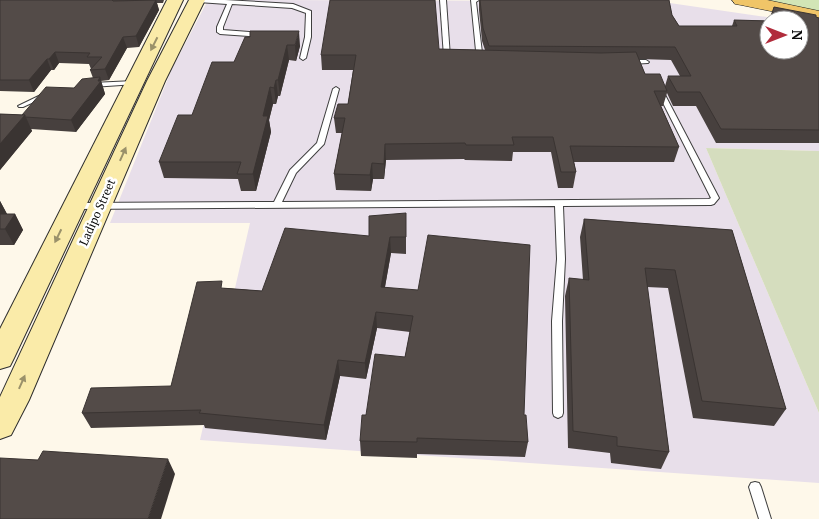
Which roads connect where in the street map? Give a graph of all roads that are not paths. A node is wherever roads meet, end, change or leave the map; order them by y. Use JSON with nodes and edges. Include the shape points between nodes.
{"nodes":[{"id":1,"x":197,"y":0,"type":"edge"},
{"id":2,"x":443,"y":0,"type":"edge"},
{"id":3,"x":476,"y":0,"type":"edge"},
{"id":4,"x":741,"y":0,"type":"edge"},
{"id":5,"x":230,"y":3,"type":"junction"},
{"id":6,"x":170,"y":5,"type":"edge"},
{"id":7,"x":819,"y":16,"type":"edge"},
{"id":8,"x":272,"y":35,"type":"edge"},
{"id":9,"x":299,"y":36,"type":"edge"},
{"id":10,"x":308,"y":37,"type":"junction"},
{"id":11,"x":303,"y":58,"type":"dead end"},
{"id":12,"x":447,"y":58,"type":"edge"},
{"id":13,"x":627,"y":62,"type":"edge"},
{"id":14,"x":646,"y":62,"type":"dead end"},
{"id":15,"x":492,"y":63,"type":"edge"},
{"id":16,"x":134,"y":83,"type":"junction"},
{"id":17,"x":80,"y":87,"type":"edge"},
{"id":18,"x":336,"y":88,"type":"dead end"},
{"id":19,"x":660,"y":90,"type":"edge"},
{"id":20,"x":54,"y":92,"type":"edge"},
{"id":21,"x":20,"y":106,"type":"dead end"},
{"id":22,"x":558,"y":203,"type":"junction"},
{"id":23,"x":277,"y":205,"type":"junction"},
{"id":24,"x":72,"y":206,"type":"junction"},
{"id":25,"x":100,"y":206,"type":"junction"},
{"id":26,"x":0,"y":358,"type":"edge"},
{"id":27,"x":558,"y":413,"type":"dead end"},
{"id":28,"x":0,"y":426,"type":"edge"},
{"id":29,"x":755,"y":487,"type":"dead end"},
{"id":30,"x":765,"y":519,"type":"edge"}],
"edges":[{"from":1,"to":5,"type":"lane"},
{"from":25,"to":1,"type":"main road","name":"Ladipo Street","one_way":true,"via":[[156,81]]},
{"from":2,"to":12,"type":"lane"},
{"from":3,"to":15,"type":"lane","via":[[473,1],[479,60]]},
{"from":4,"to":7,"type":"main road"},
{"from":5,"to":8,"type":"lane","via":[[220,32]]},
{"from":5,"to":10,"type":"lane","via":[[293,6],[309,12]]},
{"from":6,"to":16,"type":"main road","name":"Ladipo Street","one_way":true},
{"from":9,"to":10,"type":"lane"},
{"from":10,"to":11,"type":"lane"},
{"from":13,"to":14,"type":"lane"},
{"from":16,"to":17,"type":"lane"},
{"from":16,"to":24,"type":"main road","name":"Ladipo Street"},
{"from":18,"to":23,"type":"lane","via":[[320,144],[292,172]]},
{"from":19,"to":22,"type":"lane","via":[[714,198],[711,202]]},
{"from":20,"to":21,"type":"lane"},
{"from":22,"to":23,"type":"lane"},
{"from":22,"to":27,"type":"lane","via":[[561,258],[557,321]]},
{"from":23,"to":25,"type":"lane"},
{"from":24,"to":25,"type":"lane"},
{"from":24,"to":26,"type":"main road","name":"Ladipo Street","one_way":true},
{"from":28,"to":25,"type":"main road","name":"Ladipo Street","one_way":true},
{"from":29,"to":30,"type":"lane"}]}
